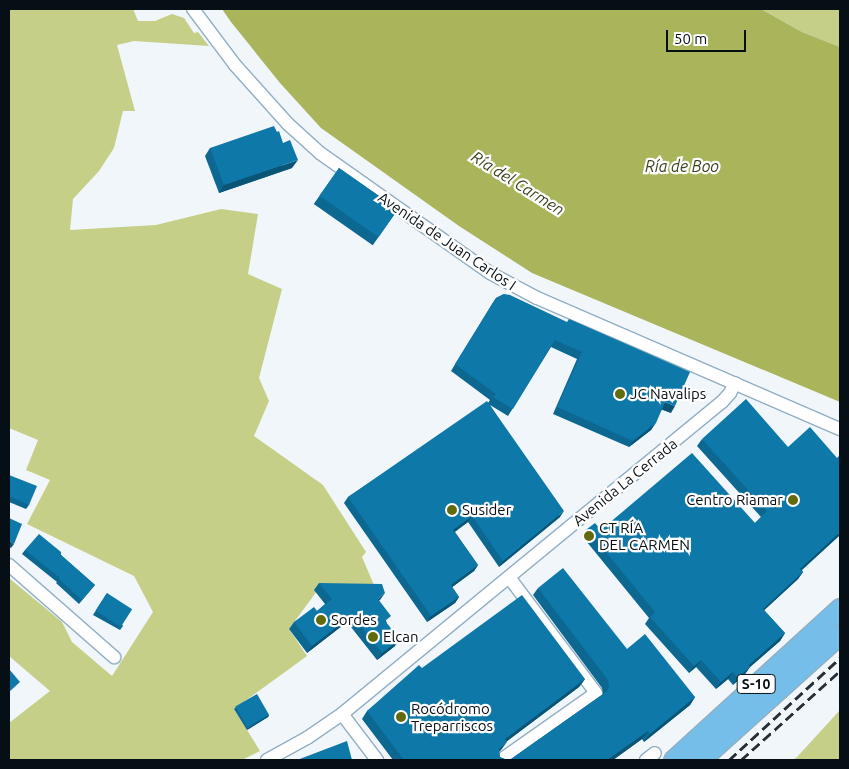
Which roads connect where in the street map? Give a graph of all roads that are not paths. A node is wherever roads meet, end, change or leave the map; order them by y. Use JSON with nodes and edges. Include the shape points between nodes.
{"nodes":[{"id":1,"x":194,"y":9,"type":"edge"},
{"id":2,"x":735,"y":383,"type":"junction"},
{"id":3,"x":840,"y":429,"type":"edge"},
{"id":4,"x":9,"y":565,"type":"edge"},
{"id":5,"x":509,"y":577,"type":"junction"},
{"id":6,"x":840,"y":608,"type":"edge"},
{"id":7,"x":840,"y":634,"type":"edge"},
{"id":8,"x":114,"y":657,"type":"dead end"},
{"id":9,"x":342,"y":714,"type":"junction"},
{"id":10,"x":267,"y":760,"type":"edge"},
{"id":11,"x":377,"y":760,"type":"edge"},
{"id":12,"x":501,"y":760,"type":"edge"},
{"id":13,"x":673,"y":760,"type":"edge"},
{"id":14,"x":700,"y":760,"type":"edge"}],
"edges":[{"from":1,"to":2,"type":"street","name":"Avenida de Juan Carlos I","via":[[235,65],[288,124],[334,164],[429,232],[523,292]]},
{"from":2,"to":3,"type":"street","name":"Avenida de Juan Carlos I"},
{"from":2,"to":5,"type":"street","name":"Avenida La Cerrada","via":[[722,402]]},
{"from":4,"to":8,"type":"street"},
{"from":5,"to":9,"type":"street","name":"Avenida La Cerrada"},
{"from":5,"to":12,"type":"street","via":[[596,693]]},
{"from":6,"to":13,"type":"highway","number":"S-10"},
{"from":7,"to":14,"type":"highway","number":"S-10"},
{"from":9,"to":10,"type":"street","name":"Avenida La Cerrada"},
{"from":9,"to":11,"type":"street"}]}
